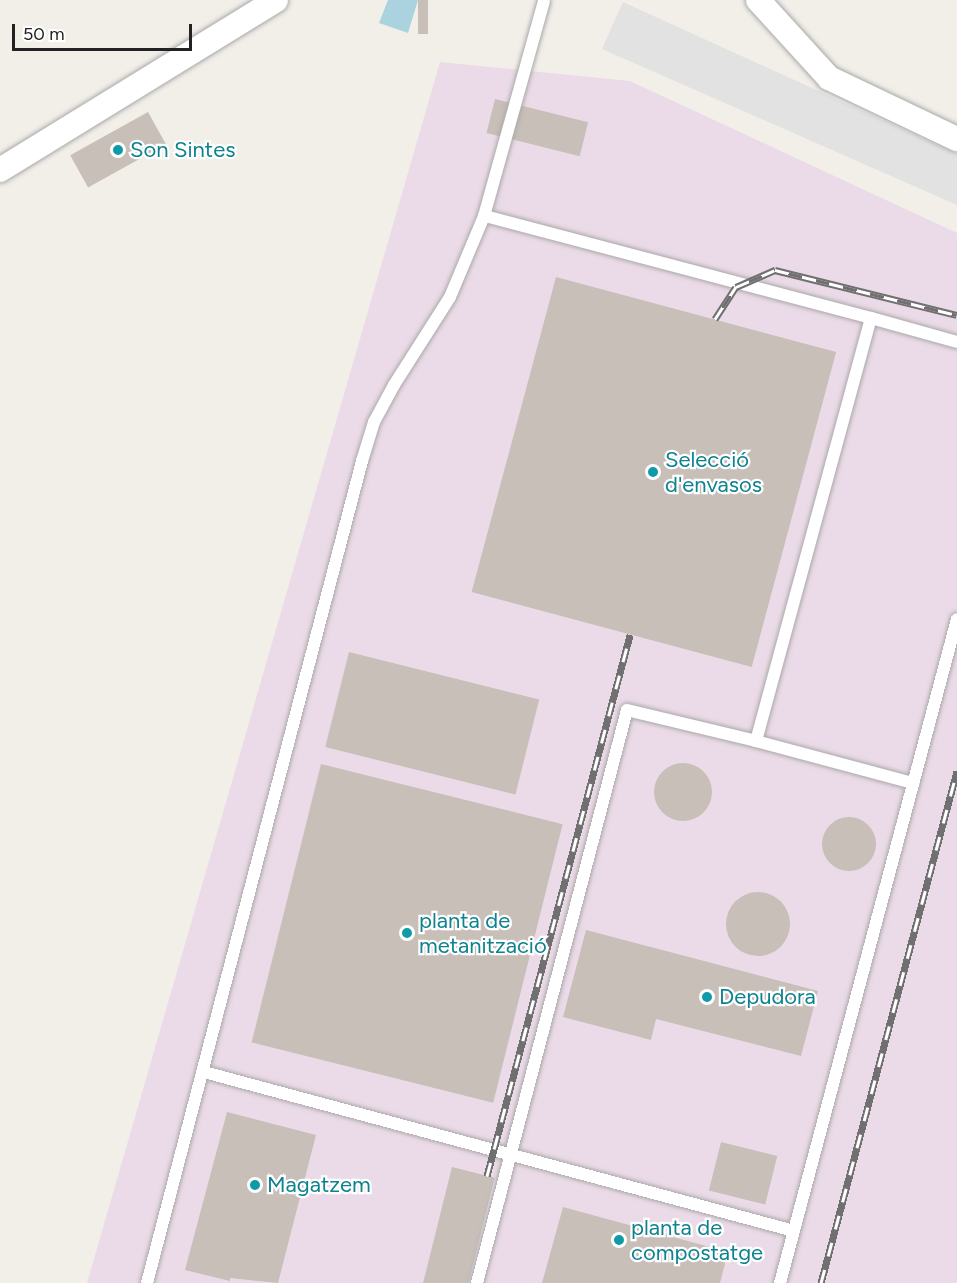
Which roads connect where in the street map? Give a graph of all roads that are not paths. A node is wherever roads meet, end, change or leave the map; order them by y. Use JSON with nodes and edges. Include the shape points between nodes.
{"nodes":[{"id":1,"x":276,"y":0,"type":"edge"},
{"id":2,"x":758,"y":0,"type":"edge"},
{"id":3,"x":544,"y":1,"type":"edge"},
{"id":4,"x":957,"y":139,"type":"edge"},
{"id":5,"x":0,"y":170,"type":"edge"},
{"id":6,"x":484,"y":216,"type":"junction"},
{"id":7,"x":871,"y":318,"type":"junction"},
{"id":8,"x":957,"y":342,"type":"edge"},
{"id":9,"x":957,"y":619,"type":"edge"},
{"id":10,"x":756,"y":741,"type":"junction"},
{"id":11,"x":913,"y":783,"type":"junction"},
{"id":12,"x":204,"y":1071,"type":"junction"},
{"id":13,"x":511,"y":1155,"type":"junction"},
{"id":14,"x":794,"y":1231,"type":"junction"},
{"id":15,"x":147,"y":1283,"type":"edge"},
{"id":16,"x":477,"y":1283,"type":"edge"},
{"id":17,"x":780,"y":1283,"type":"edge"}],
"edges":[{"from":1,"to":5,"type":"street"},
{"from":2,"to":4,"type":"street","via":[[829,78]]},
{"from":3,"to":6,"type":"lane"},
{"from":6,"to":7,"type":"lane"},
{"from":6,"to":12,"type":"lane","via":[[450,297],[374,422]]},
{"from":7,"to":8,"type":"lane"},
{"from":7,"to":10,"type":"lane"},
{"from":9,"to":11,"type":"lane"},
{"from":10,"to":11,"type":"lane"},
{"from":10,"to":13,"type":"lane","via":[[627,710]]},
{"from":11,"to":14,"type":"lane"},
{"from":12,"to":13,"type":"lane"},
{"from":12,"to":15,"type":"lane"},
{"from":13,"to":14,"type":"lane"},
{"from":13,"to":16,"type":"lane"},
{"from":14,"to":17,"type":"lane"}]}
